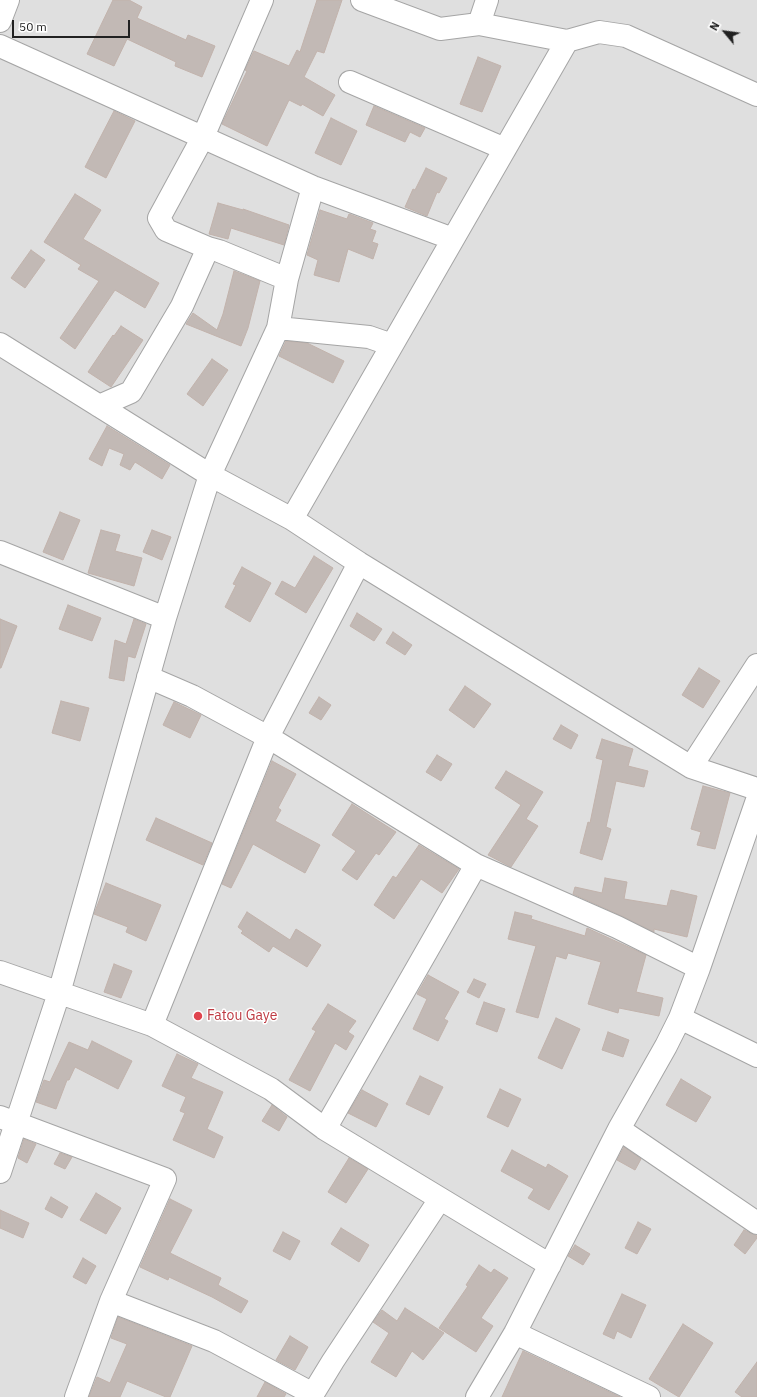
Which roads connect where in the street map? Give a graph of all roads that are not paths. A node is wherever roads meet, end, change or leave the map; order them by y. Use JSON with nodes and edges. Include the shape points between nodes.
{"nodes":[{"id":1,"x":8,"y":0,"type":"edge"},
{"id":2,"x":262,"y":0,"type":"edge"},
{"id":3,"x":487,"y":0,"type":"edge"},
{"id":4,"x":372,"y":2,"type":"edge"},
{"id":5,"x":0,"y":21,"type":"edge"},
{"id":6,"x":480,"y":24,"type":"junction"},
{"id":7,"x":567,"y":41,"type":"junction"},
{"id":8,"x":0,"y":46,"type":"edge"},
{"id":9,"x":350,"y":82,"type":"dead end"},
{"id":10,"x":757,"y":95,"type":"edge"},
{"id":11,"x":203,"y":137,"type":"junction"},
{"id":12,"x":505,"y":149,"type":"junction"},
{"id":13,"x":313,"y":187,"type":"junction"},
{"id":14,"x":454,"y":239,"type":"junction"},
{"id":15,"x":208,"y":248,"type":"junction"},
{"id":16,"x":287,"y":279,"type":"junction"},
{"id":17,"x":278,"y":328,"type":"junction"},
{"id":18,"x":0,"y":344,"type":"edge"},
{"id":19,"x":392,"y":345,"type":"junction"},
{"id":20,"x":98,"y":406,"type":"junction"},
{"id":21,"x":210,"y":475,"type":"junction"},
{"id":22,"x":292,"y":519,"type":"junction"},
{"id":23,"x":0,"y":552,"type":"edge"},
{"id":24,"x":359,"y":564,"type":"junction"},
{"id":25,"x":165,"y":618,"type":"junction"},
{"id":26,"x":757,"y":665,"type":"edge"},
{"id":27,"x":148,"y":677,"type":"junction"},
{"id":28,"x":268,"y":737,"type":"junction"},
{"id":29,"x":691,"y":767,"type":"junction"},
{"id":30,"x":757,"y":789,"type":"edge"},
{"id":31,"x":757,"y":800,"type":"edge"},
{"id":32,"x":476,"y":865,"type":"junction"},
{"id":33,"x":699,"y":968,"type":"junction"},
{"id":34,"x":0,"y":972,"type":"edge"},
{"id":35,"x":59,"y":993,"type":"junction"},
{"id":36,"x":680,"y":1018,"type":"junction"},
{"id":37,"x":152,"y":1025,"type":"junction"},
{"id":38,"x":757,"y":1056,"type":"edge"},
{"id":39,"x":9,"y":1120,"type":"edge"},
{"id":40,"x":325,"y":1129,"type":"junction"},
{"id":41,"x":620,"y":1129,"type":"junction"},
{"id":42,"x":0,"y":1172,"type":"edge"},
{"id":43,"x":440,"y":1199,"type":"junction"},
{"id":44,"x":757,"y":1223,"type":"edge"},
{"id":45,"x":550,"y":1266,"type":"junction"},
{"id":46,"x":111,"y":1301,"type":"junction"},
{"id":47,"x":515,"y":1333,"type":"junction"},
{"id":48,"x":312,"y":1396,"type":"edge"},
{"id":49,"x":76,"y":1397,"type":"edge"},
{"id":50,"x":476,"y":1397,"type":"edge"},
{"id":51,"x":649,"y":1397,"type":"edge"}],
"edges":[{"from":1,"to":5,"type":"street"},
{"from":2,"to":11,"type":"street"},
{"from":3,"to":6,"type":"street"},
{"from":4,"to":6,"type":"street","via":[[440,29]]},
{"from":6,"to":7,"type":"street"},
{"from":7,"to":10,"type":"street","via":[[599,32],[626,36]]},
{"from":7,"to":12,"type":"street"},
{"from":8,"to":11,"type":"street"},
{"from":9,"to":12,"type":"street"},
{"from":11,"to":13,"type":"street"},
{"from":11,"to":15,"type":"street","via":[[158,218],[166,230]]},
{"from":12,"to":14,"type":"street"},
{"from":13,"to":14,"type":"street"},
{"from":13,"to":16,"type":"street"},
{"from":14,"to":19,"type":"street"},
{"from":15,"to":16,"type":"street"},
{"from":15,"to":20,"type":"street","via":[[182,306],[131,392]]},
{"from":16,"to":17,"type":"street"},
{"from":17,"to":19,"type":"street","via":[[369,337]]},
{"from":17,"to":21,"type":"street"},
{"from":18,"to":20,"type":"street"},
{"from":19,"to":22,"type":"street"},
{"from":20,"to":21,"type":"street"},
{"from":21,"to":22,"type":"street"},
{"from":21,"to":25,"type":"street"},
{"from":22,"to":24,"type":"street"},
{"from":23,"to":25,"type":"street"},
{"from":24,"to":28,"type":"street"},
{"from":24,"to":29,"type":"street"},
{"from":25,"to":27,"type":"street"},
{"from":26,"to":29,"type":"street"},
{"from":27,"to":28,"type":"street","via":[[192,696]]},
{"from":27,"to":35,"type":"street"},
{"from":28,"to":32,"type":"street"},
{"from":28,"to":37,"type":"street"},
{"from":29,"to":30,"type":"street"},
{"from":31,"to":33,"type":"street"},
{"from":32,"to":33,"type":"street","via":[[617,927]]},
{"from":32,"to":40,"type":"street"},
{"from":33,"to":36,"type":"street"},
{"from":34,"to":35,"type":"street"},
{"from":35,"to":37,"type":"street"},
{"from":35,"to":39,"type":"street"},
{"from":36,"to":38,"type":"street"},
{"from":36,"to":41,"type":"street"},
{"from":37,"to":40,"type":"street","via":[[271,1088]]},
{"from":39,"to":42,"type":"street"},
{"from":39,"to":46,"type":"street","via":[[165,1180]]},
{"from":40,"to":43,"type":"street"},
{"from":41,"to":44,"type":"street"},
{"from":41,"to":45,"type":"street"},
{"from":43,"to":45,"type":"street"},
{"from":43,"to":48,"type":"street"},
{"from":45,"to":47,"type":"street"},
{"from":46,"to":48,"type":"street","via":[[214,1341]]},
{"from":46,"to":49,"type":"street"},
{"from":47,"to":50,"type":"street"},
{"from":47,"to":51,"type":"street"}]}
